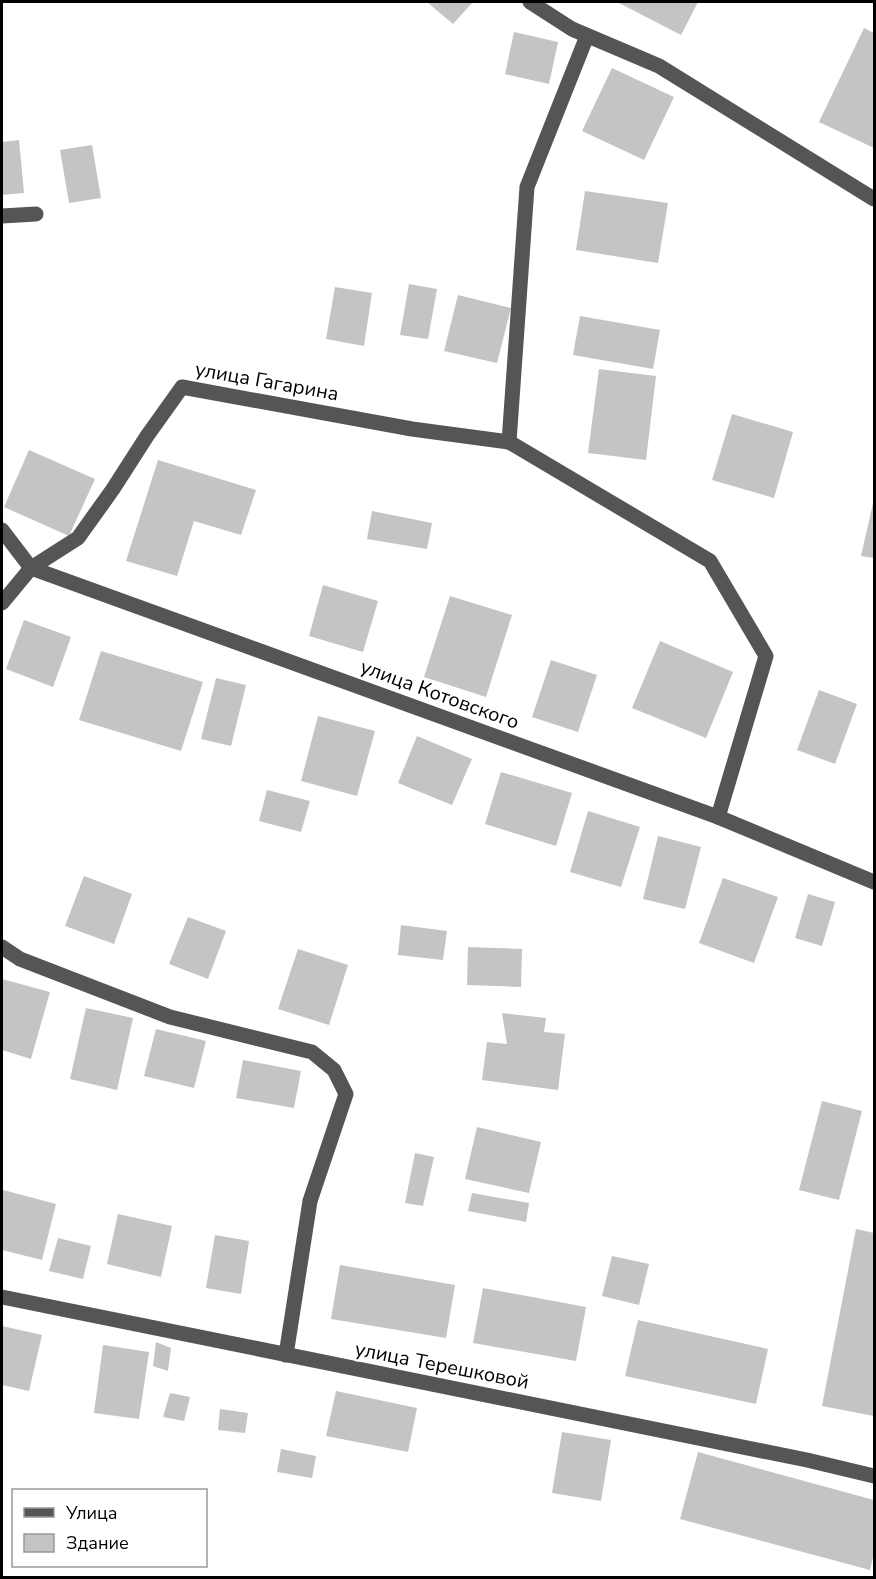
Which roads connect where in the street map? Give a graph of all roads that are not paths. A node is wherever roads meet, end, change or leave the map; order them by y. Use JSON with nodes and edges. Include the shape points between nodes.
{"nodes":[{"id":1,"x":530,"y":2,"type":"edge"},
{"id":2,"x":587,"y":36,"type":"junction"},
{"id":3,"x":874,"y":198,"type":"edge"},
{"id":4,"x":36,"y":214,"type":"dead end"},
{"id":5,"x":2,"y":216,"type":"edge"},
{"id":6,"x":509,"y":442,"type":"junction"},
{"id":7,"x":2,"y":530,"type":"edge"},
{"id":8,"x":31,"y":568,"type":"junction"},
{"id":9,"x":2,"y":603,"type":"edge"},
{"id":10,"x":718,"y":817,"type":"junction"},
{"id":11,"x":874,"y":882,"type":"edge"},
{"id":12,"x":2,"y":947,"type":"edge"},
{"id":13,"x":2,"y":1297,"type":"edge"},
{"id":14,"x":286,"y":1355,"type":"junction"},
{"id":15,"x":874,"y":1476,"type":"edge"}],
"edges":[{"from":1,"to":2,"type":"street"},
{"from":2,"to":3,"type":"street","via":[[659,66]]},
{"from":2,"to":6,"type":"street","via":[[528,187]]},
{"from":4,"to":5,"type":"street"},
{"from":6,"to":8,"type":"street","name":"улица Гагарина","via":[[412,429],[182,387],[78,538]]},
{"from":6,"to":10,"type":"street","name":"улица Гагарина","via":[[710,561],[766,656]]},
{"from":7,"to":8,"type":"street"},
{"from":8,"to":9,"type":"street"},
{"from":8,"to":10,"type":"street","name":"улица Котовского"},
{"from":10,"to":11,"type":"street","name":"улица Котовского"},
{"from":12,"to":14,"type":"street","via":[[20,958],[170,1017],[312,1052],[334,1070],[346,1094],[310,1201]]},
{"from":13,"to":14,"type":"street","name":"улица Терешковой"},
{"from":14,"to":15,"type":"street","name":"улица Терешковой"}]}
